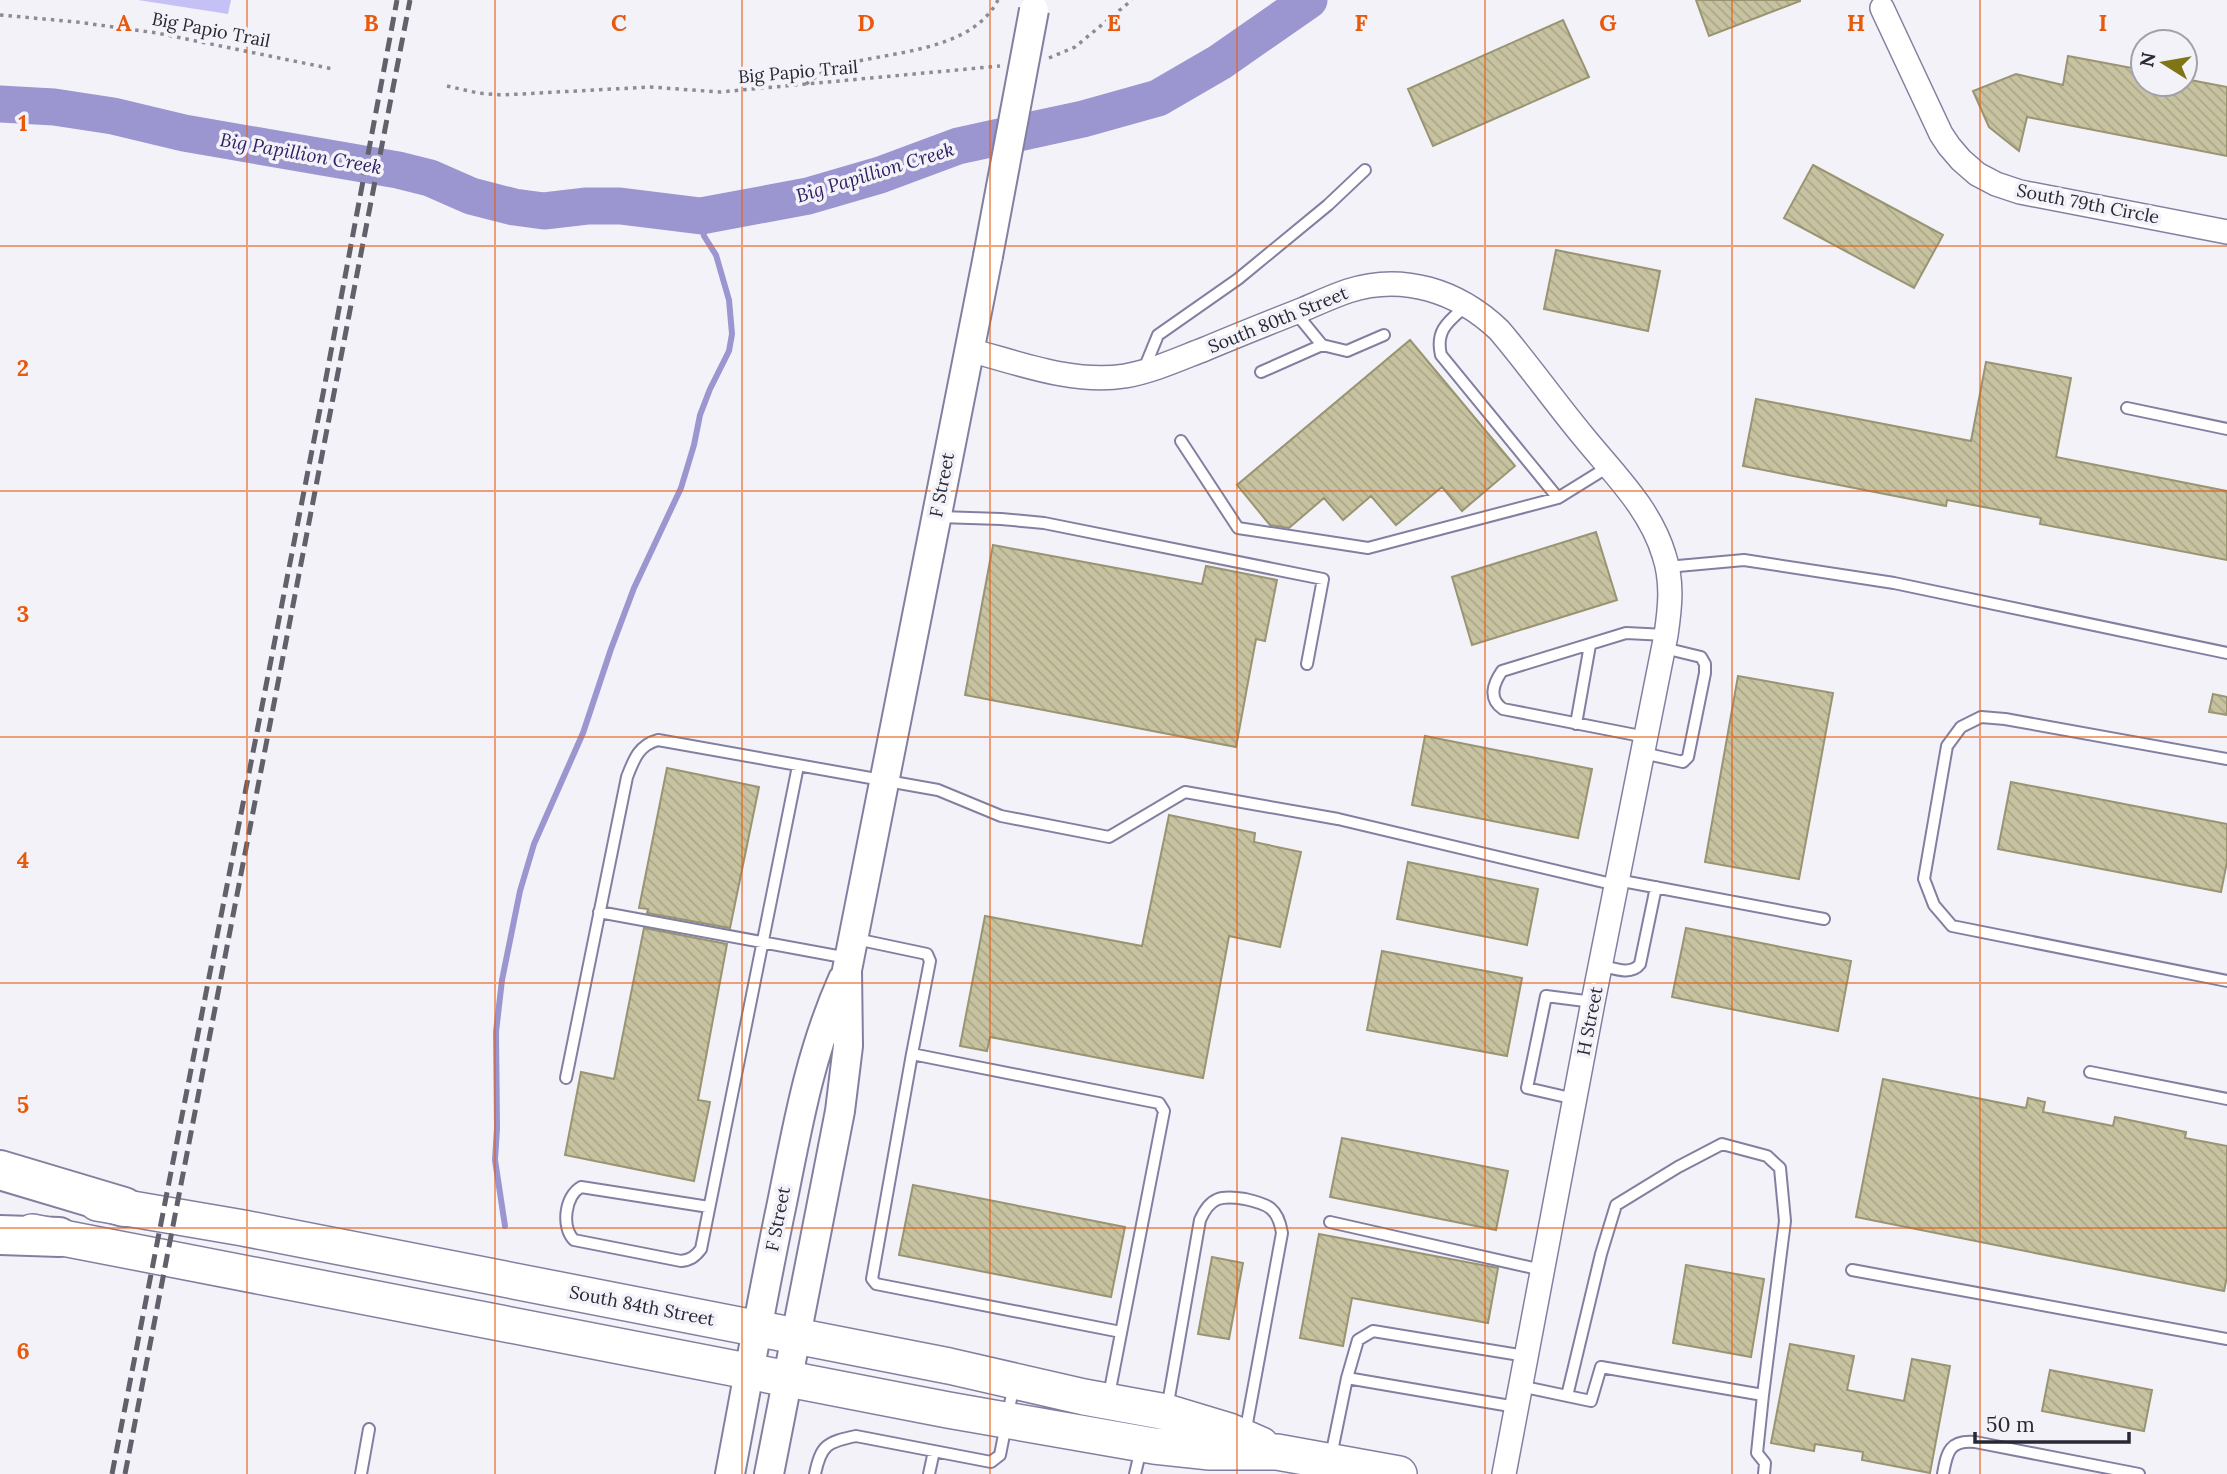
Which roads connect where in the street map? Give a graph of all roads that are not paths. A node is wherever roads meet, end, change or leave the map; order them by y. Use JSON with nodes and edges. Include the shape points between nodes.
{"nodes":[{"id":1,"x":1882,"y":4,"type":"edge"},
{"id":2,"x":1035,"y":5,"type":"edge"},
{"id":3,"x":1365,"y":170,"type":"dead end"},
{"id":4,"x":2227,"y":232,"type":"edge"},
{"id":5,"x":1467,"y":304,"type":"junction"},
{"id":6,"x":1295,"y":312,"type":"junction"},
{"id":7,"x":1384,"y":335,"type":"dead end"},
{"id":8,"x":1322,"y":345,"type":"junction"},
{"id":9,"x":969,"y":350,"type":"junction"},
{"id":10,"x":1143,"y":372,"type":"junction"},
{"id":11,"x":1261,"y":372,"type":"dead end"},
{"id":12,"x":2127,"y":408,"type":"dead end"},
{"id":13,"x":2227,"y":429,"type":"edge"},
{"id":14,"x":1181,"y":441,"type":"dead end"},
{"id":15,"x":1608,"y":467,"type":"junction"},
{"id":16,"x":1558,"y":498,"type":"junction"},
{"id":17,"x":936,"y":517,"type":"junction"},
{"id":18,"x":1667,"y":567,"type":"junction"},
{"id":19,"x":1665,"y":642,"type":"junction"},
{"id":20,"x":1590,"y":645,"type":"junction"},
{"id":21,"x":2227,"y":653,"type":"edge"},
{"id":22,"x":1307,"y":664,"type":"dead end"},
{"id":23,"x":1576,"y":723,"type":"junction"},
{"id":24,"x":1645,"y":745,"type":"junction"},
{"id":25,"x":2227,"y":759,"type":"edge"},
{"id":26,"x":798,"y":766,"type":"junction"},
{"id":27,"x":884,"y":780,"type":"junction"},
{"id":28,"x":1617,"y":883,"type":"junction"},
{"id":29,"x":1656,"y":887,"type":"junction"},
{"id":30,"x":599,"y":912,"type":"junction"},
{"id":31,"x":1824,"y":919,"type":"dead end"},
{"id":32,"x":761,"y":943,"type":"junction"},
{"id":33,"x":850,"y":955,"type":"junction"},
{"id":34,"x":1601,"y":965,"type":"junction"},
{"id":35,"x":2227,"y":981,"type":"edge"},
{"id":36,"x":1593,"y":1002,"type":"junction"},
{"id":37,"x":912,"y":1054,"type":"junction"},
{"id":38,"x":2090,"y":1072,"type":"dead end"},
{"id":39,"x":566,"y":1078,"type":"dead end"},
{"id":40,"x":1575,"y":1099,"type":"junction"},
{"id":41,"x":2227,"y":1099,"type":"edge"},
{"id":42,"x":0,"y":1170,"type":"edge"},
{"id":43,"x":0,"y":1188,"type":"edge"},
{"id":44,"x":124,"y":1207,"type":"junction"},
{"id":45,"x":709,"y":1207,"type":"junction"},
{"id":46,"x":1330,"y":1222,"type":"dead end"},
{"id":47,"x":0,"y":1226,"type":"edge"},
{"id":48,"x":0,"y":1235,"type":"edge"},
{"id":49,"x":59,"y":1237,"type":"junction"},
{"id":50,"x":1542,"y":1270,"type":"junction"},
{"id":51,"x":1852,"y":1270,"type":"dead end"},
{"id":52,"x":757,"y":1328,"type":"junction"},
{"id":53,"x":1121,"y":1332,"type":"junction"},
{"id":54,"x":796,"y":1336,"type":"junction"},
{"id":55,"x":2227,"y":1339,"type":"edge"},
{"id":56,"x":1526,"y":1356,"type":"junction"},
{"id":57,"x":749,"y":1370,"type":"junction"},
{"id":58,"x":788,"y":1378,"type":"junction"},
{"id":59,"x":1347,"y":1378,"type":"junction"},
{"id":60,"x":1014,"y":1381,"type":"junction"},
{"id":61,"x":1763,"y":1395,"type":"junction"},
{"id":62,"x":1567,"y":1396,"type":"junction"},
{"id":63,"x":1518,"y":1397,"type":"junction"},
{"id":64,"x":1108,"y":1402,"type":"junction"},
{"id":65,"x":1166,"y":1412,"type":"junction"},
{"id":66,"x":1007,"y":1420,"type":"junction"},
{"id":67,"x":369,"y":1429,"type":"dead end"},
{"id":68,"x":1244,"y":1437,"type":"junction"},
{"id":69,"x":934,"y":1451,"type":"junction"},
{"id":70,"x":1139,"y":1459,"type":"edge"},
{"id":71,"x":1329,"y":1461,"type":"junction"},
{"id":72,"x":1275,"y":1463,"type":"edge"},
{"id":73,"x":360,"y":1474,"type":"edge"},
{"id":74,"x":730,"y":1474,"type":"edge"},
{"id":75,"x":769,"y":1474,"type":"edge"},
{"id":76,"x":815,"y":1474,"type":"edge"},
{"id":77,"x":929,"y":1474,"type":"edge"},
{"id":78,"x":1399,"y":1474,"type":"edge"},
{"id":79,"x":1504,"y":1474,"type":"edge"},
{"id":80,"x":1764,"y":1474,"type":"edge"},
{"id":81,"x":1943,"y":1474,"type":"edge"},
{"id":82,"x":2139,"y":1474,"type":"edge"}],
"edges":[{"from":1,"to":4,"type":"street","name":"South 79th Circle","via":[[1941,134],[1977,174],[2020,192]]},
{"from":2,"to":9,"type":"street","name":"F Street","bridge":true},
{"from":3,"to":10,"type":"lane","via":[[1238,279],[1158,335]]},
{"from":5,"to":6,"type":"street","name":"South 80th Street","via":[[1427,287],[1392,283],[1349,291]]},
{"from":5,"to":15,"type":"street","name":"South 80th Street","via":[[1499,330]]},
{"from":5,"to":16,"type":"lane","via":[[1445,325],[1438,342],[1441,355]]},
{"from":6,"to":8,"type":"lane"},
{"from":6,"to":10,"type":"street","name":"South 80th Street"},
{"from":7,"to":8,"type":"lane","via":[[1347,351]]},
{"from":8,"to":11,"type":"lane"},
{"from":9,"to":10,"type":"street","name":"South 80th Street","via":[[1064,375],[1093,378]]},
{"from":9,"to":17,"type":"street","name":"F Street"},
{"from":12,"to":13,"type":"lane"},
{"from":14,"to":16,"type":"lane","via":[[1238,528],[1368,548]]},
{"from":15,"to":16,"type":"lane"},
{"from":15,"to":18,"type":"street","name":"South 80th Street","via":[[1647,516]]},
{"from":17,"to":22,"type":"lane","via":[[1044,523],[1323,579]]},
{"from":17,"to":27,"type":"street","name":"F Street"},
{"from":18,"to":19,"type":"street","name":"H Street","via":[[1671,599]]},
{"from":18,"to":21,"type":"lane","via":[[1744,560],[1894,583]]},
{"from":19,"to":20,"type":"lane","via":[[1626,633]]},
{"from":19,"to":24,"type":"street","name":"H Street"},
{"from":19,"to":24,"type":"lane","via":[[1701,657],[1705,673],[1688,757],[1683,762]]},
{"from":20,"to":23,"type":"lane"},
{"from":20,"to":23,"type":"lane","via":[[1502,671],[1493,693],[1496,705],[1503,709]]},
{"from":23,"to":24,"type":"lane"},
{"from":24,"to":28,"type":"street","name":"H Street"},
{"from":25,"to":35,"type":"lane","via":[[1982,717],[1962,727],[1947,746],[1924,879],[1934,905],[1952,926]]},
{"from":26,"to":27,"type":"lane"},
{"from":26,"to":30,"type":"lane","via":[[658,740],[643,747],[626,776]]},
{"from":26,"to":32,"type":"lane"},
{"from":27,"to":28,"type":"lane","via":[[938,790],[1001,816],[1109,838],[1185,792],[1338,819]]},
{"from":27,"to":33,"type":"street","name":"F Street"},
{"from":28,"to":29,"type":"lane"},
{"from":28,"to":34,"type":"street","name":"H Street"},
{"from":29,"to":31,"type":"lane"},
{"from":29,"to":34,"type":"lane","via":[[1637,969]]},
{"from":30,"to":32,"type":"lane"},
{"from":30,"to":39,"type":"lane"},
{"from":32,"to":33,"type":"lane"},
{"from":32,"to":45,"type":"lane"},
{"from":33,"to":37,"type":"lane","via":[[927,954],[930,961]]},
{"from":33,"to":52,"type":"street","name":"F Street","via":[[807,1079]]},
{"from":33,"to":54,"type":"street","name":"F Street","via":[[841,1111]]},
{"from":34,"to":36,"type":"street","name":"H Street"},
{"from":36,"to":40,"type":"street","name":"H Street"},
{"from":36,"to":40,"type":"lane","via":[[1546,996],[1527,1088]]},
{"from":37,"to":53,"type":"lane","via":[[872,1279],[876,1284]]},
{"from":37,"to":53,"type":"lane","via":[[1159,1103],[1164,1111]]},
{"from":38,"to":41,"type":"lane"},
{"from":40,"to":50,"type":"street","name":"H Street"},
{"from":42,"to":44,"type":"highway"},
{"from":43,"to":44,"type":"main road","name":"South 84th Street"},
{"from":44,"to":52,"type":"main road","name":"South 84th Street"},
{"from":45,"to":45,"type":"lane","via":[[701,1249],[681,1261],[582,1243],[570,1237],[565,1224],[571,1196],[581,1187]]},
{"from":46,"to":50,"type":"lane"},
{"from":47,"to":49,"type":"main road","name":"South 84th Street"},
{"from":48,"to":49,"type":"highway"},
{"from":49,"to":57,"type":"main road","name":"South 84th Street"},
{"from":50,"to":56,"type":"street","name":"H Street"},
{"from":51,"to":55,"type":"lane"},
{"from":52,"to":54,"type":"main road","name":"South 84th Street"},
{"from":52,"to":57,"type":"street","name":"F Street"},
{"from":53,"to":64,"type":"lane"},
{"from":54,"to":58,"type":"street","name":"F Street"},
{"from":54,"to":60,"type":"main road","name":"South 84th Street"},
{"from":56,"to":59,"type":"lane","via":[[1373,1331],[1359,1340]]},
{"from":56,"to":63,"type":"street","name":"H Street"},
{"from":57,"to":58,"type":"main road","name":"South 84th Street"},
{"from":57,"to":74,"type":"street","name":"F Street"},
{"from":58,"to":66,"type":"main road","name":"South 84th Street"},
{"from":58,"to":75,"type":"street","name":"F Street"},
{"from":59,"to":63,"type":"lane"},
{"from":59,"to":71,"type":"lane"},
{"from":60,"to":64,"type":"main road","name":"South 84th Street"},
{"from":60,"to":66,"type":"lane"},
{"from":61,"to":62,"type":"lane","via":[[1601,1367],[1591,1401]]},
{"from":61,"to":62,"type":"lane","via":[[1785,1221],[1780,1168],[1767,1156],[1722,1144],[1616,1205]]},
{"from":61,"to":80,"type":"lane","via":[[1757,1453],[1765,1463]]},
{"from":62,"to":63,"type":"lane"},
{"from":63,"to":79,"type":"street","name":"H Street"},
{"from":64,"to":65,"type":"main road","name":"South 84th Street"},
{"from":65,"to":68,"type":"main road","name":"South 84th Street"},
{"from":65,"to":68,"type":"lane","via":[[1200,1220],[1210,1203],[1227,1196],[1261,1203],[1273,1210],[1282,1233]]},
{"from":66,"to":69,"type":"lane","via":[[1000,1455],[991,1462]]},
{"from":66,"to":70,"type":"main road","name":"South 84th Street"},
{"from":67,"to":73,"type":"lane"},
{"from":68,"to":72,"type":"main road","name":"South 84th Street"},
{"from":69,"to":76,"type":"lane","via":[[856,1436],[824,1448]]},
{"from":69,"to":77,"type":"lane"},
{"from":70,"to":72,"type":"main road","name":"South 84th Street","via":[[1210,1452]]},
{"from":71,"to":72,"type":"main road","name":"South 84th Street"},
{"from":71,"to":78,"type":"main road","name":"South 84th Street"},
{"from":81,"to":82,"type":"lane","via":[[1952,1447],[1961,1441]]}]}
